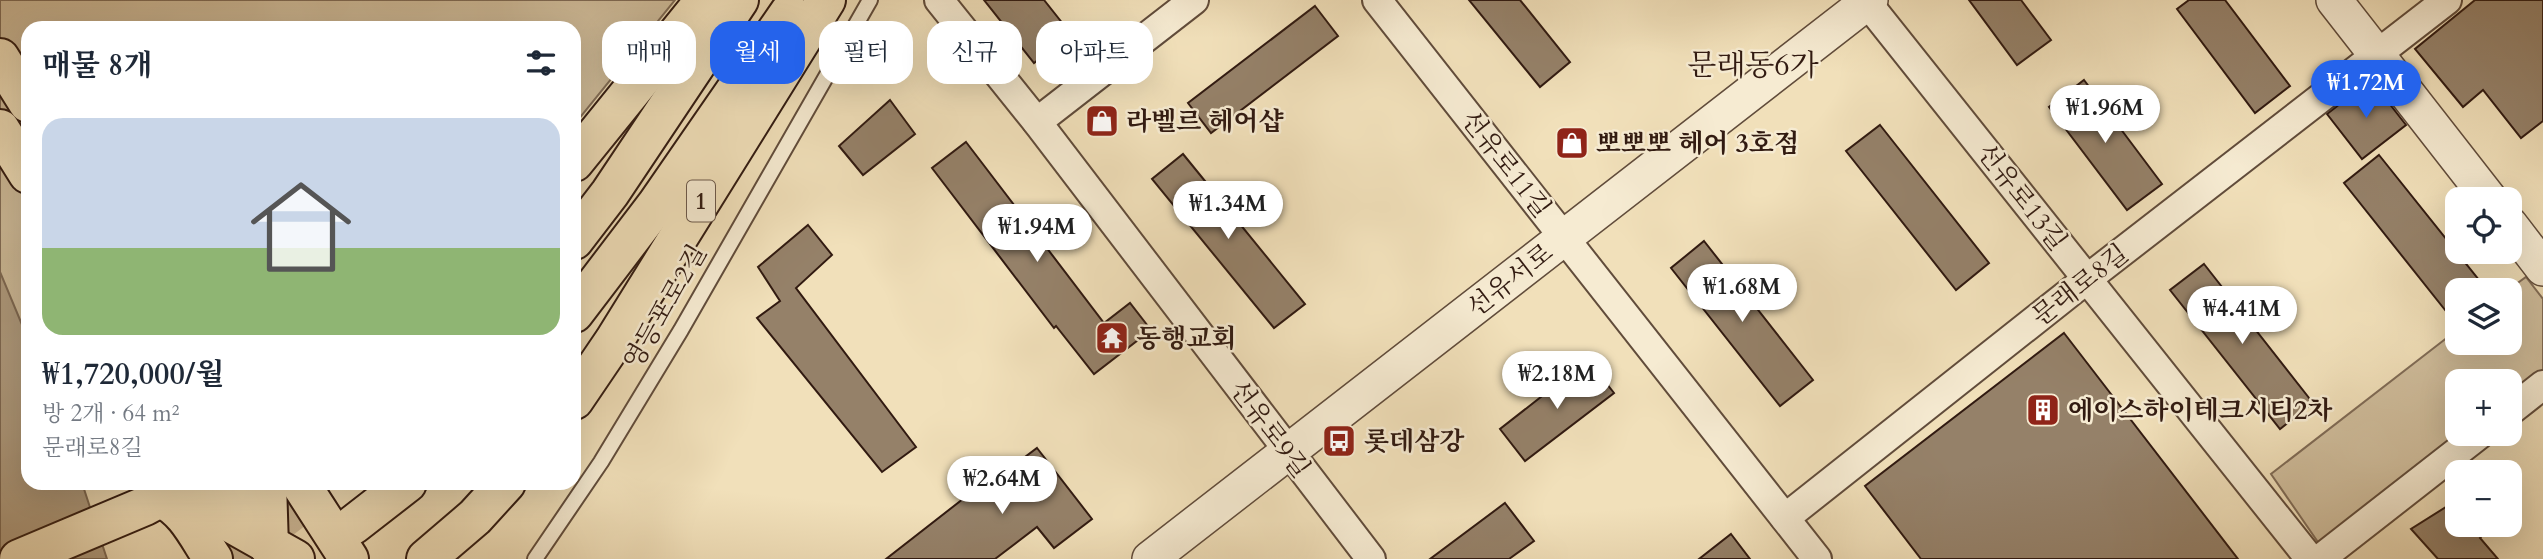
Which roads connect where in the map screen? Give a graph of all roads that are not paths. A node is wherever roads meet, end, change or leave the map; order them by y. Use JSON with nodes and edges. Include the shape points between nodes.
{"nodes":[{"id":1,"x":705,"y":0,"type":"edge"},
{"id":2,"x":739,"y":0,"type":"edge"},
{"id":3,"x":798,"y":0,"type":"edge"},
{"id":4,"x":826,"y":0,"type":"edge"},
{"id":5,"x":870,"y":0,"type":"edge"},
{"id":6,"x":939,"y":0,"type":"edge"},
{"id":7,"x":1194,"y":0,"type":"edge"},
{"id":8,"x":1377,"y":0,"type":"edge"},
{"id":9,"x":2334,"y":0,"type":"edge"},
{"id":10,"x":2447,"y":0,"type":"edge"},
{"id":11,"x":1867,"y":1,"type":"edge"},
{"id":12,"x":2377,"y":55,"type":"junction"},
{"id":13,"x":0,"y":58,"type":"edge"},
{"id":14,"x":21,"y":92,"type":"edge"},
{"id":15,"x":1037,"y":122,"type":"junction"},
{"id":16,"x":0,"y":129,"type":"edge"},
{"id":17,"x":581,"y":153,"type":"edge"},
{"id":18,"x":21,"y":163,"type":"edge"},
{"id":19,"x":2480,"y":187,"type":"edge"},
{"id":20,"x":581,"y":231,"type":"edge"},
{"id":21,"x":1564,"y":237,"type":"junction"},
{"id":22,"x":2522,"y":241,"type":"edge"},
{"id":23,"x":2543,"y":268,"type":"edge"},
{"id":24,"x":2087,"y":279,"type":"junction"},
{"id":25,"x":581,"y":304,"type":"edge"},
{"id":26,"x":2543,"y":385,"type":"edge"},
{"id":27,"x":581,"y":390,"type":"edge"},
{"id":28,"x":2522,"y":402,"type":"edge"},
{"id":29,"x":2465,"y":446,"type":"edge"},
{"id":30,"x":1287,"y":452,"type":"junction"},
{"id":31,"x":231,"y":490,"type":"edge"},
{"id":32,"x":250,"y":490,"type":"edge"},
{"id":33,"x":268,"y":490,"type":"edge"},
{"id":34,"x":321,"y":490,"type":"edge"},
{"id":35,"x":400,"y":490,"type":"edge"},
{"id":36,"x":500,"y":490,"type":"edge"},
{"id":37,"x":154,"y":495,"type":"edge"},
{"id":38,"x":1785,"y":518,"type":"junction"},
{"id":39,"x":351,"y":542,"type":"edge"},
{"id":40,"x":278,"y":556,"type":"edge"},
{"id":41,"x":19,"y":559,"type":"edge"},
{"id":42,"x":213,"y":559,"type":"edge"},
{"id":43,"x":426,"y":559,"type":"edge"},
{"id":44,"x":535,"y":559,"type":"edge"},
{"id":45,"x":1150,"y":559,"type":"edge"},
{"id":46,"x":1371,"y":559,"type":"edge"},
{"id":47,"x":1818,"y":559,"type":"edge"},
{"id":48,"x":2310,"y":559,"type":"edge"},
{"id":49,"x":2320,"y":559,"type":"edge"}],
"edges":[{"from":1,"to":17,"type":"main road"},
{"from":2,"to":20,"type":"main road"},
{"from":3,"to":25,"type":"main road","number":"1","via":[[657,204]]},
{"from":4,"to":27,"type":"main road","number":"1"},
{"from":5,"to":44,"type":"lane","name":"영등포로2길","via":[[681,330],[601,462]]},
{"from":6,"to":15,"type":"street","name":"선유로9길"},
{"from":7,"to":15,"type":"street"},
{"from":8,"to":21,"type":"street","name":"선유로11길"},
{"from":9,"to":12,"type":"street"},
{"from":10,"to":12,"type":"street","name":"문래로8길"},
{"from":11,"to":21,"type":"street","name":"선유서로"},
{"from":11,"to":24,"type":"street","name":"선유로13길"},
{"from":12,"to":19,"type":"street"},
{"from":12,"to":24,"type":"street","name":"문래로8길"},
{"from":13,"to":14,"type":"main road"},
{"from":15,"to":30,"type":"street","name":"선유로9길"},
{"from":16,"to":18,"type":"main road"},
{"from":21,"to":30,"type":"street","name":"선유서로"},
{"from":21,"to":38,"type":"street","name":"선유로11길"},
{"from":22,"to":23,"type":"street"},
{"from":24,"to":38,"type":"street","name":"문래로8길"},
{"from":24,"to":48,"type":"street","name":"선유로13길"},
{"from":26,"to":28,"type":"street"},
{"from":29,"to":49,"type":"street"},
{"from":30,"to":45,"type":"street","name":"선유서로"},
{"from":30,"to":46,"type":"street","name":"선유로9길"},
{"from":31,"to":40,"type":"main road"},
{"from":32,"to":40,"type":"main road"},
{"from":33,"to":40,"type":"main road"},
{"from":34,"to":39,"type":"main road"},
{"from":35,"to":39,"type":"main road"},
{"from":36,"to":43,"type":"main road"},
{"from":37,"to":40,"type":"main road","via":[[197,504],[232,522]]},
{"from":37,"to":41,"type":"main road"},
{"from":37,"to":42,"type":"main road","via":[[186,517]]},
{"from":38,"to":47,"type":"street","name":"선유로11길"}]}
